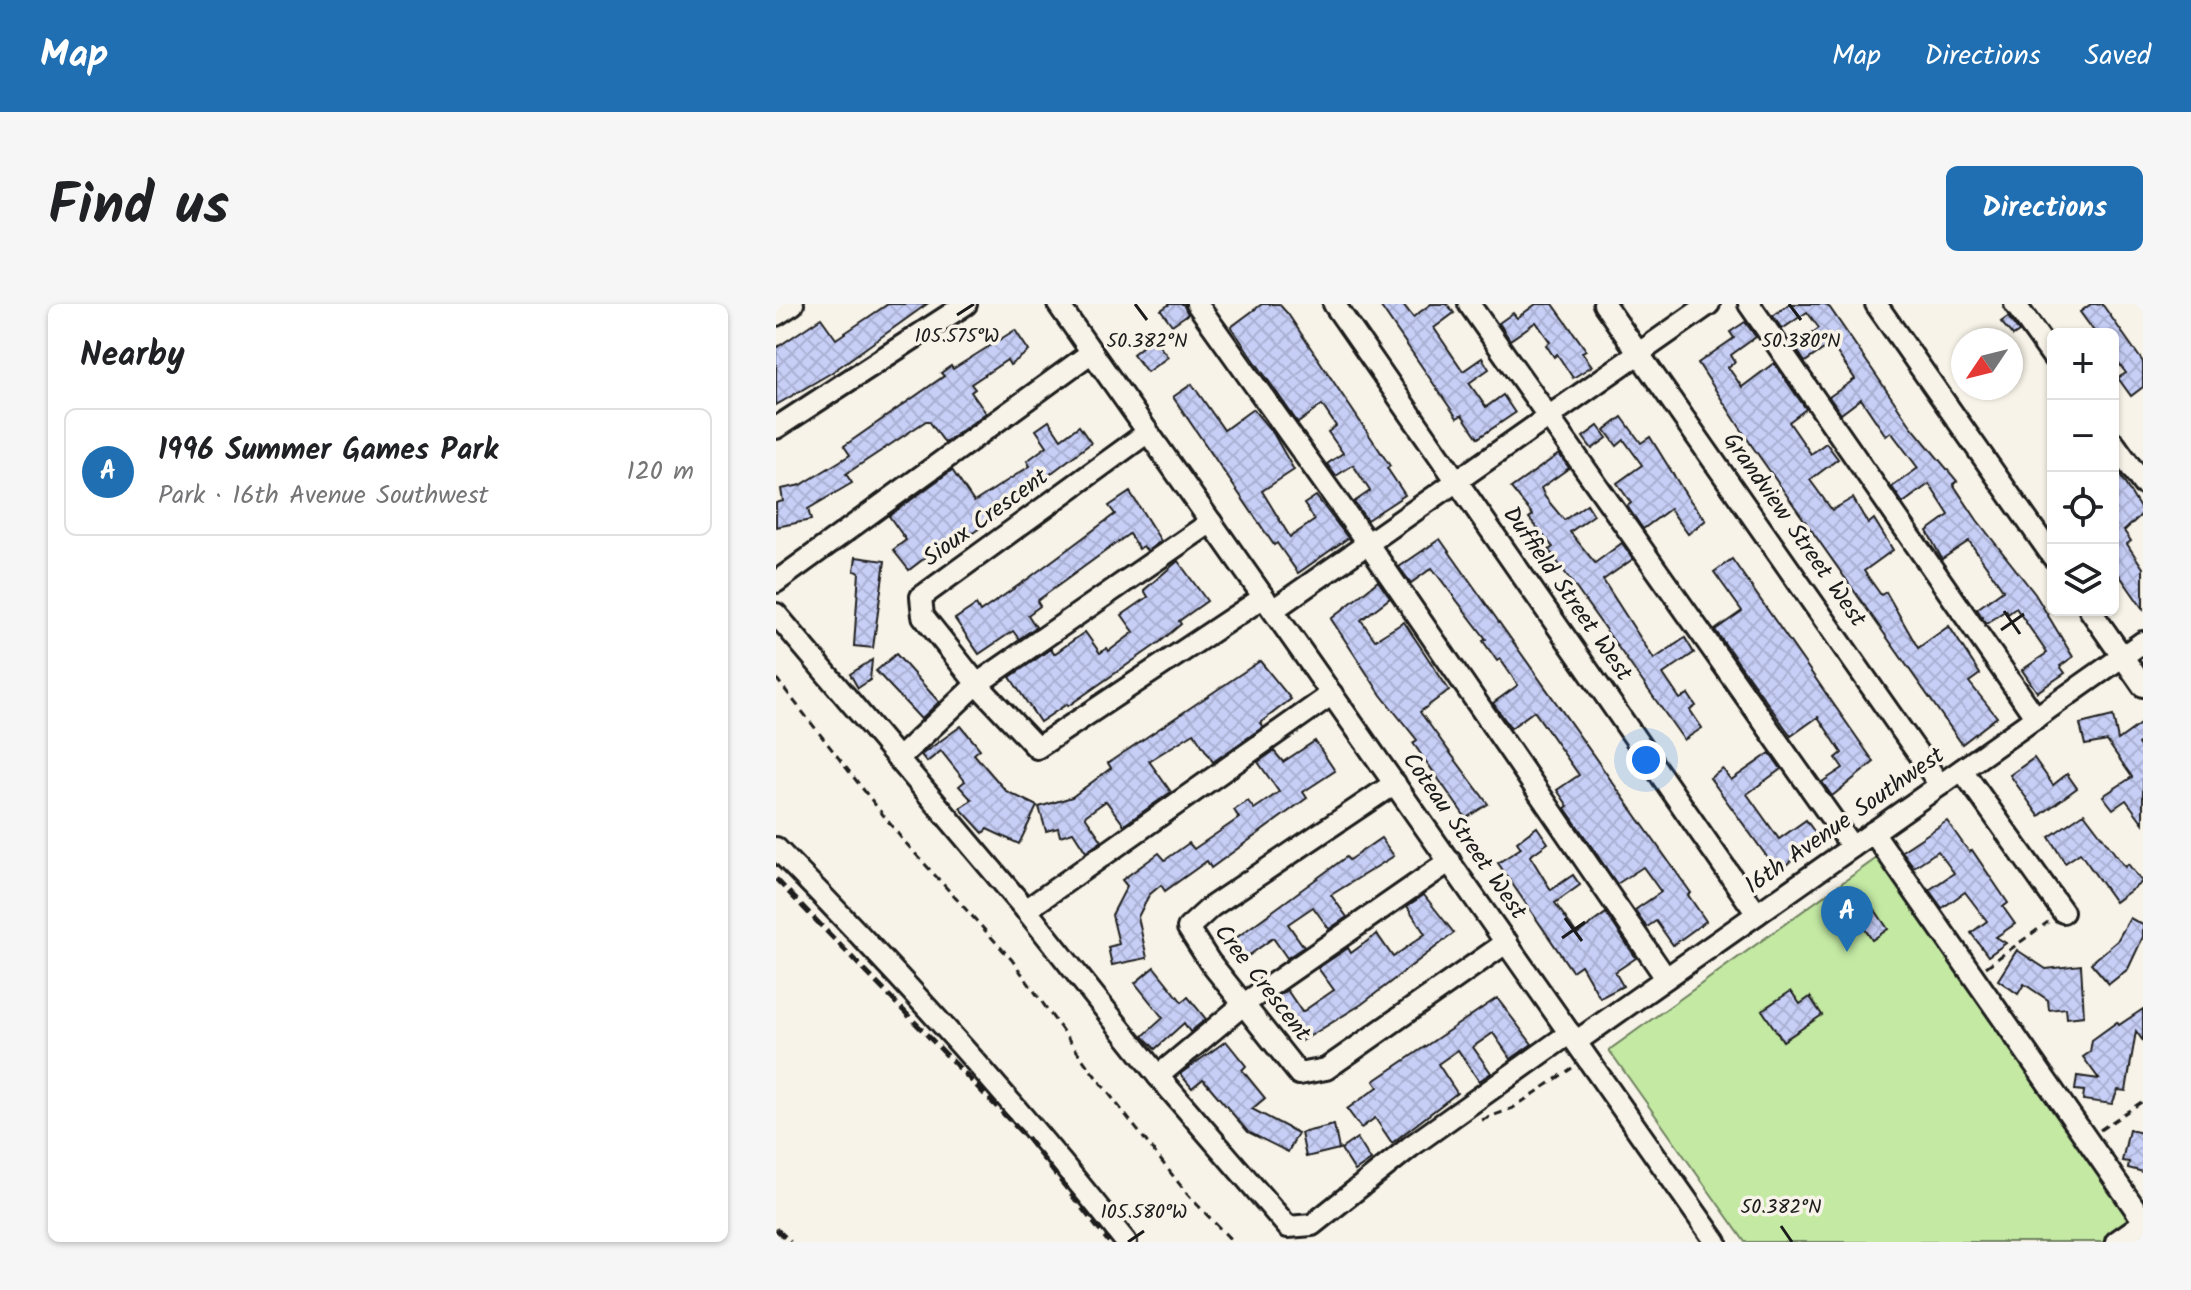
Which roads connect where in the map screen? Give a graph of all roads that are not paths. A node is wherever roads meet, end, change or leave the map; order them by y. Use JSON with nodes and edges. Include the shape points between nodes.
{"nodes":[{"id":1,"x":793,"y":304,"type":"edge"},
{"id":2,"x":966,"y":304,"type":"edge"},
{"id":3,"x":1058,"y":304,"type":"edge"},
{"id":4,"x":1197,"y":304,"type":"edge"},
{"id":5,"x":1334,"y":304,"type":"edge"},
{"id":6,"x":1469,"y":304,"type":"edge"},
{"id":7,"x":1604,"y":304,"type":"edge"},
{"id":8,"x":1709,"y":304,"type":"edge"},
{"id":9,"x":1749,"y":304,"type":"edge"},
{"id":10,"x":1876,"y":304,"type":"edge"},
{"id":11,"x":2015,"y":304,"type":"edge"},
{"id":12,"x":776,"y":315,"type":"edge"},
{"id":13,"x":2047,"y":349,"type":"edge"},
{"id":14,"x":1092,"y":352,"type":"junction"},
{"id":15,"x":1639,"y":353,"type":"junction"},
{"id":16,"x":1548,"y":417,"type":"junction"},
{"id":17,"x":776,"y":428,"type":"edge"},
{"id":18,"x":1148,"y":432,"type":"junction"},
{"id":19,"x":2119,"y":450,"type":"edge"},
{"id":20,"x":1457,"y":481,"type":"junction"},
{"id":21,"x":2143,"y":484,"type":"edge"},
{"id":22,"x":1211,"y":522,"type":"junction"},
{"id":23,"x":1368,"y":544,"type":"junction"},
{"id":24,"x":2047,"y":548,"type":"edge"},
{"id":25,"x":776,"y":582,"type":"edge"},
{"id":26,"x":1268,"y":603,"type":"junction"},
{"id":27,"x":776,"y":614,"type":"edge"},
{"id":28,"x":2094,"y":616,"type":"edge"},
{"id":29,"x":2143,"y":642,"type":"edge"},
{"id":30,"x":2123,"y":657,"type":"junction"},
{"id":31,"x":977,"y":684,"type":"junction"},
{"id":32,"x":2143,"y":686,"type":"edge"},
{"id":33,"x":1332,"y":694,"type":"junction"},
{"id":34,"x":2036,"y":718,"type":"junction"},
{"id":35,"x":899,"y":758,"type":"junction"},
{"id":36,"x":1962,"y":770,"type":"junction"},
{"id":37,"x":1395,"y":783,"type":"junction"},
{"id":38,"x":1940,"y":785,"type":"junction"},
{"id":39,"x":1873,"y":832,"type":"junction"},
{"id":40,"x":1852,"y":847,"type":"junction"},
{"id":41,"x":776,"y":848,"type":"edge"},
{"id":42,"x":1450,"y":861,"type":"junction"},
{"id":43,"x":1026,"y":910,"type":"junction"},
{"id":44,"x":2063,"y":912,"type":"road end"},
{"id":45,"x":1757,"y":914,"type":"junction"},
{"id":46,"x":1507,"y":942,"type":"junction"},
{"id":47,"x":1666,"y":978,"type":"junction"},
{"id":48,"x":1244,"y":1004,"type":"junction"},
{"id":49,"x":1578,"y":1044,"type":"junction"},
{"id":50,"x":1158,"y":1076,"type":"junction"},
{"id":51,"x":2143,"y":1222,"type":"edge"},
{"id":52,"x":1126,"y":1242,"type":"edge"},
{"id":53,"x":1716,"y":1242,"type":"edge"},
{"id":54,"x":2116,"y":1242,"type":"edge"}],
"edges":[{"from":1,"to":12,"type":"street"},
{"from":2,"to":17,"type":"street"},
{"from":3,"to":14,"type":"street","name":"Coteau Street West"},
{"from":4,"to":23,"type":"street"},
{"from":5,"to":20,"type":"street","name":"Duffield Street West"},
{"from":6,"to":16,"type":"street"},
{"from":7,"to":15,"type":"street","name":"Grandview Street West"},
{"from":8,"to":15,"type":"street"},
{"from":9,"to":34,"type":"street"},
{"from":10,"to":24,"type":"street"},
{"from":11,"to":13,"type":"street"},
{"from":14,"to":18,"type":"street","name":"Coteau Street West"},
{"from":14,"to":25,"type":"street"},
{"from":15,"to":16,"type":"street"},
{"from":15,"to":38,"type":"street","name":"Grandview Street West"},
{"from":16,"to":20,"type":"street"},
{"from":16,"to":40,"type":"street"},
{"from":18,"to":22,"type":"street","name":"Coteau Street West"},
{"from":18,"to":31,"type":"street","name":"Sioux Crescent","via":[[921,597],[923,616]]},
{"from":19,"to":21,"type":"street"},
{"from":20,"to":23,"type":"street"},
{"from":20,"to":45,"type":"street","name":"Duffield Street West"},
{"from":22,"to":26,"type":"street","name":"Coteau Street West"},
{"from":22,"to":31,"type":"street"},
{"from":23,"to":26,"type":"street"},
{"from":23,"to":47,"type":"street"},
{"from":26,"to":31,"type":"street","name":"Sioux Crescent","via":[[1037,748]]},
{"from":26,"to":33,"type":"street","name":"Coteau Street West"},
{"from":27,"to":35,"type":"street"},
{"from":28,"to":30,"type":"street"},
{"from":29,"to":30,"type":"street","name":"16th Avenue Southwest"},
{"from":30,"to":32,"type":"street"},
{"from":30,"to":34,"type":"street","name":"16th Avenue Southwest"},
{"from":31,"to":35,"type":"street"},
{"from":33,"to":37,"type":"street","name":"Coteau Street West"},
{"from":33,"to":43,"type":"street"},
{"from":34,"to":36,"type":"street","name":"16th Avenue Southwest"},
{"from":35,"to":43,"type":"street"},
{"from":36,"to":38,"type":"street","name":"16th Avenue Southwest"},
{"from":36,"to":44,"type":"street"},
{"from":37,"to":42,"type":"street","name":"Coteau Street West"},
{"from":37,"to":48,"type":"street","name":"Cree Crescent","via":[[1211,907],[1188,928]]},
{"from":38,"to":39,"type":"street","name":"16th Avenue Southwest"},
{"from":39,"to":40,"type":"street","name":"16th Avenue Southwest"},
{"from":39,"to":51,"type":"street"},
{"from":40,"to":45,"type":"street","name":"16th Avenue Southwest"},
{"from":41,"to":52,"type":"street","via":[[867,941]]},
{"from":42,"to":46,"type":"street","name":"Coteau Street West"},
{"from":42,"to":48,"type":"street"},
{"from":43,"to":50,"type":"street"},
{"from":45,"to":47,"type":"street","name":"16th Avenue Southwest"},
{"from":46,"to":48,"type":"street","name":"Cree Crescent","via":[[1326,1069],[1299,1074]]},
{"from":46,"to":49,"type":"street","name":"Coteau Street West"},
{"from":47,"to":49,"type":"street","name":"16th Avenue Southwest"},
{"from":48,"to":50,"type":"street"},
{"from":49,"to":50,"type":"street","name":"16th Avenue Southwest","via":[[1410,1147],[1312,1225],[1288,1227]]},
{"from":49,"to":53,"type":"street","name":"Coteau Street West"},
{"from":51,"to":54,"type":"street"}]}
